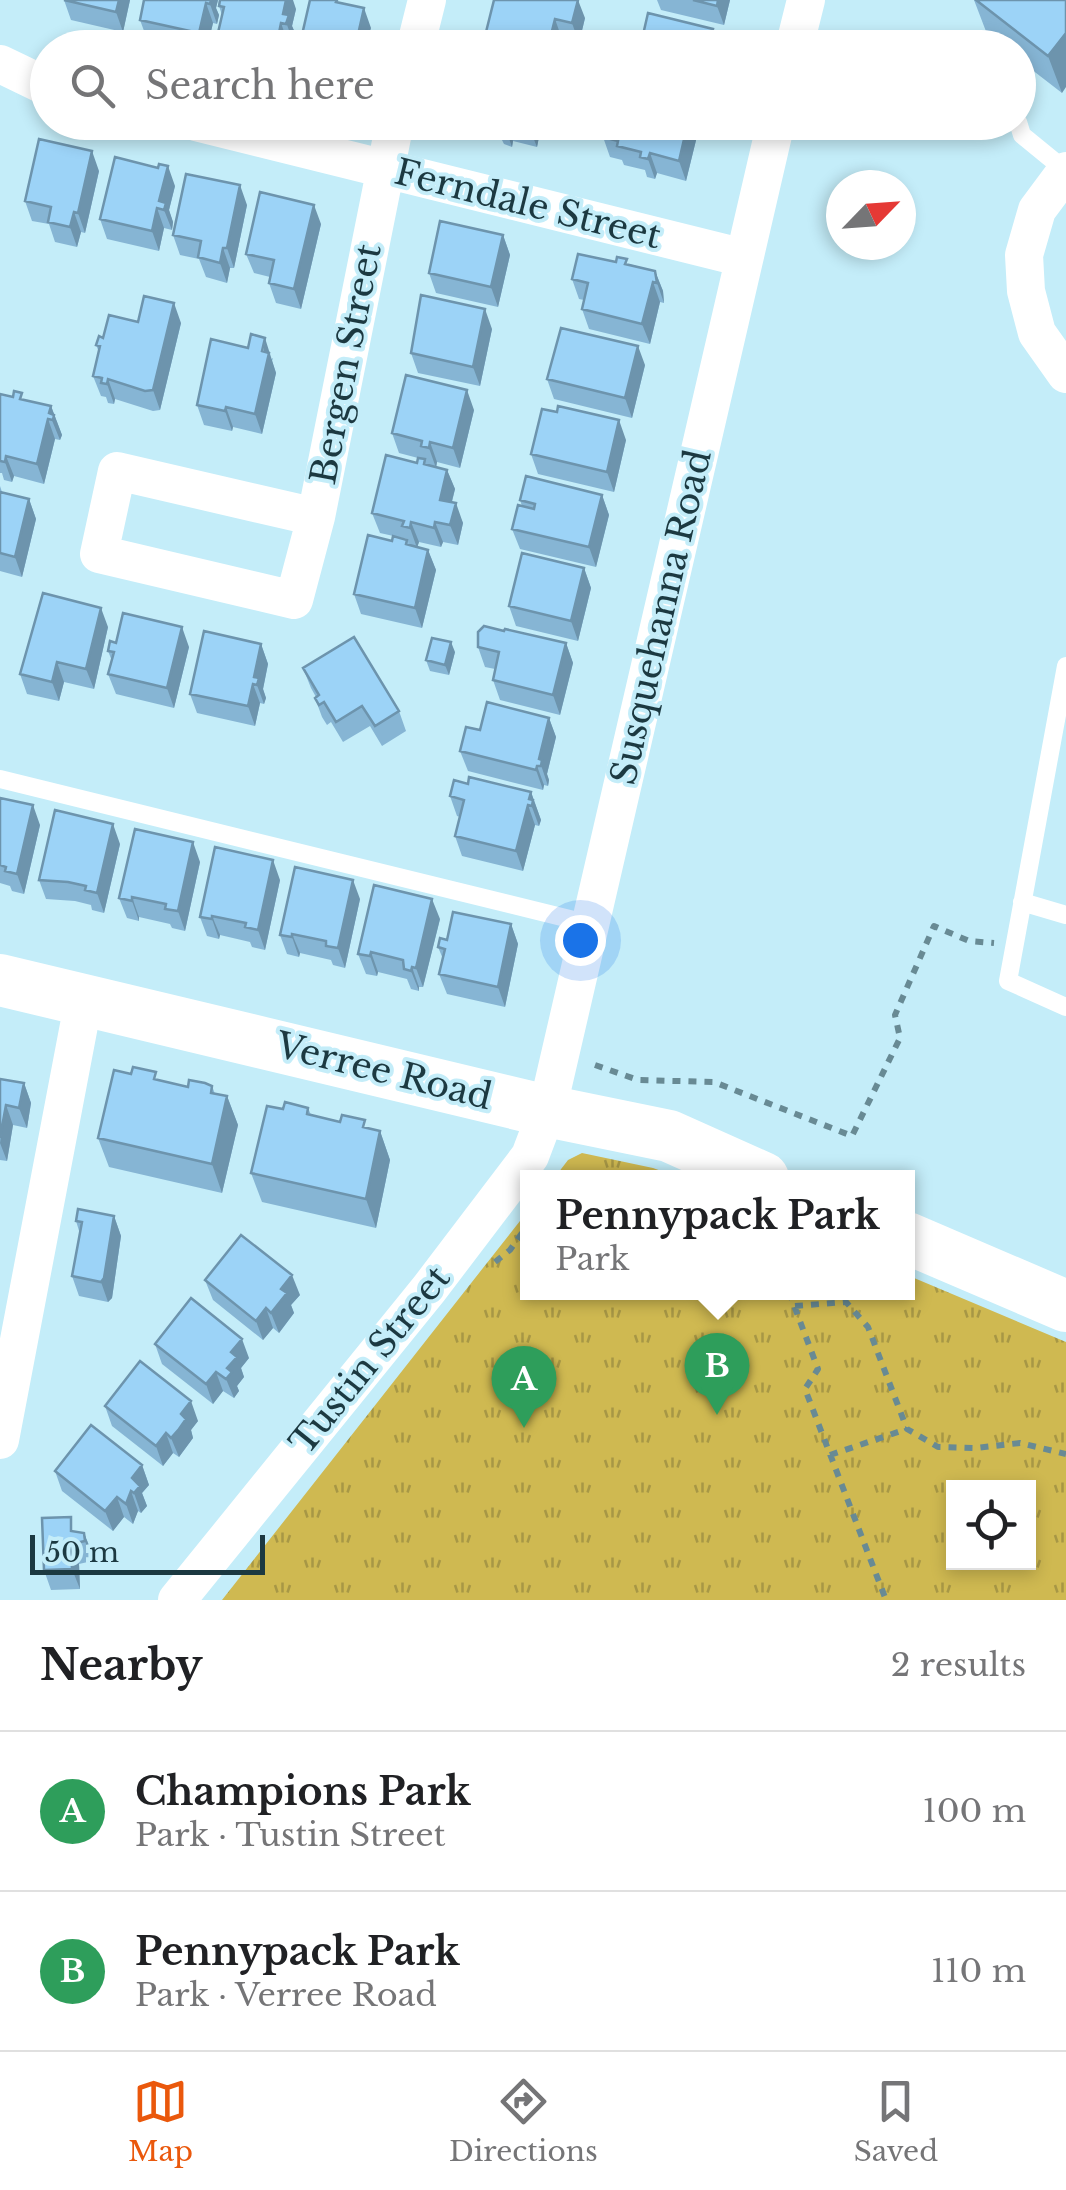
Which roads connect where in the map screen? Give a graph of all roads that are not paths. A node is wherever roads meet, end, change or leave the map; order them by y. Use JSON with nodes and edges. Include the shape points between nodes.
{"nodes":[{"id":1,"x":427,"y":0,"type":"edge"},
{"id":2,"x":806,"y":0,"type":"edge"},
{"id":3,"x":420,"y":30,"type":"edge"},
{"id":4,"x":798,"y":30,"type":"edge"},
{"id":5,"x":0,"y":64,"type":"edge"},
{"id":6,"x":30,"y":78,"type":"edge"},
{"id":7,"x":271,"y":140,"type":"edge"},
{"id":8,"x":391,"y":140,"type":"edge"},
{"id":9,"x":772,"y":140,"type":"edge"},
{"id":10,"x":1028,"y":140,"type":"edge"},
{"id":11,"x":384,"y":167,"type":"junction"},
{"id":12,"x":1066,"y":171,"type":"edge"},
{"id":13,"x":744,"y":258,"type":"junction"},
{"id":14,"x":1066,"y":374,"type":"edge"},
{"id":15,"x":316,"y":517,"type":"junction"},
{"id":16,"x":1066,"y":666,"type":"edge"},
{"id":17,"x":0,"y":778,"type":"edge"},
{"id":18,"x":1022,"y":902,"type":"junction"},
{"id":19,"x":1066,"y":916,"type":"edge"},
{"id":20,"x":590,"y":924,"type":"junction"},
{"id":21,"x":0,"y":980,"type":"edge"},
{"id":22,"x":84,"y":999,"type":"junction"},
{"id":23,"x":1066,"y":1007,"type":"edge"},
{"id":24,"x":547,"y":1111,"type":"junction"},
{"id":25,"x":746,"y":1170,"type":"edge"},
{"id":26,"x":915,"y":1241,"type":"edge"},
{"id":27,"x":1066,"y":1306,"type":"edge"},
{"id":28,"x":0,"y":1440,"type":"edge"},
{"id":29,"x":177,"y":1600,"type":"edge"}],
"edges":[{"from":1,"to":3,"type":"street"},
{"from":2,"to":4,"type":"street"},
{"from":5,"to":6,"type":"street"},
{"from":7,"to":11,"type":"street","name":"Ferndale Street"},
{"from":8,"to":11,"type":"street","name":"Bergen Street"},
{"from":9,"to":13,"type":"street","name":"Susquehanna Road"},
{"from":10,"to":12,"type":"lane"},
{"from":11,"to":13,"type":"street","name":"Ferndale Street"},
{"from":11,"to":15,"type":"street","name":"Bergen Street"},
{"from":12,"to":14,"type":"street","via":[[1037,210],[1024,255],[1037,334]]},
{"from":13,"to":20,"type":"street","name":"Susquehanna Road"},
{"from":15,"to":15,"type":"street","name":"Bergen Street","via":[[117,472],[99,554],[294,600]]},
{"from":16,"to":18,"type":"lane"},
{"from":17,"to":20,"type":"lane"},
{"from":18,"to":19,"type":"lane"},
{"from":18,"to":23,"type":"lane","via":[[1008,981]]},
{"from":20,"to":24,"type":"street","name":"Susquehanna Road"},
{"from":21,"to":22,"type":"main road","name":"Verree Road"},
{"from":22,"to":24,"type":"main road","name":"Verree Road"},
{"from":22,"to":28,"type":"street"},
{"from":24,"to":25,"type":"main road","name":"Verree Road","via":[[669,1136]]},
{"from":24,"to":29,"type":"street","name":"Tustin Street","via":[[530,1156]]},
{"from":26,"to":27,"type":"main road"}]}
